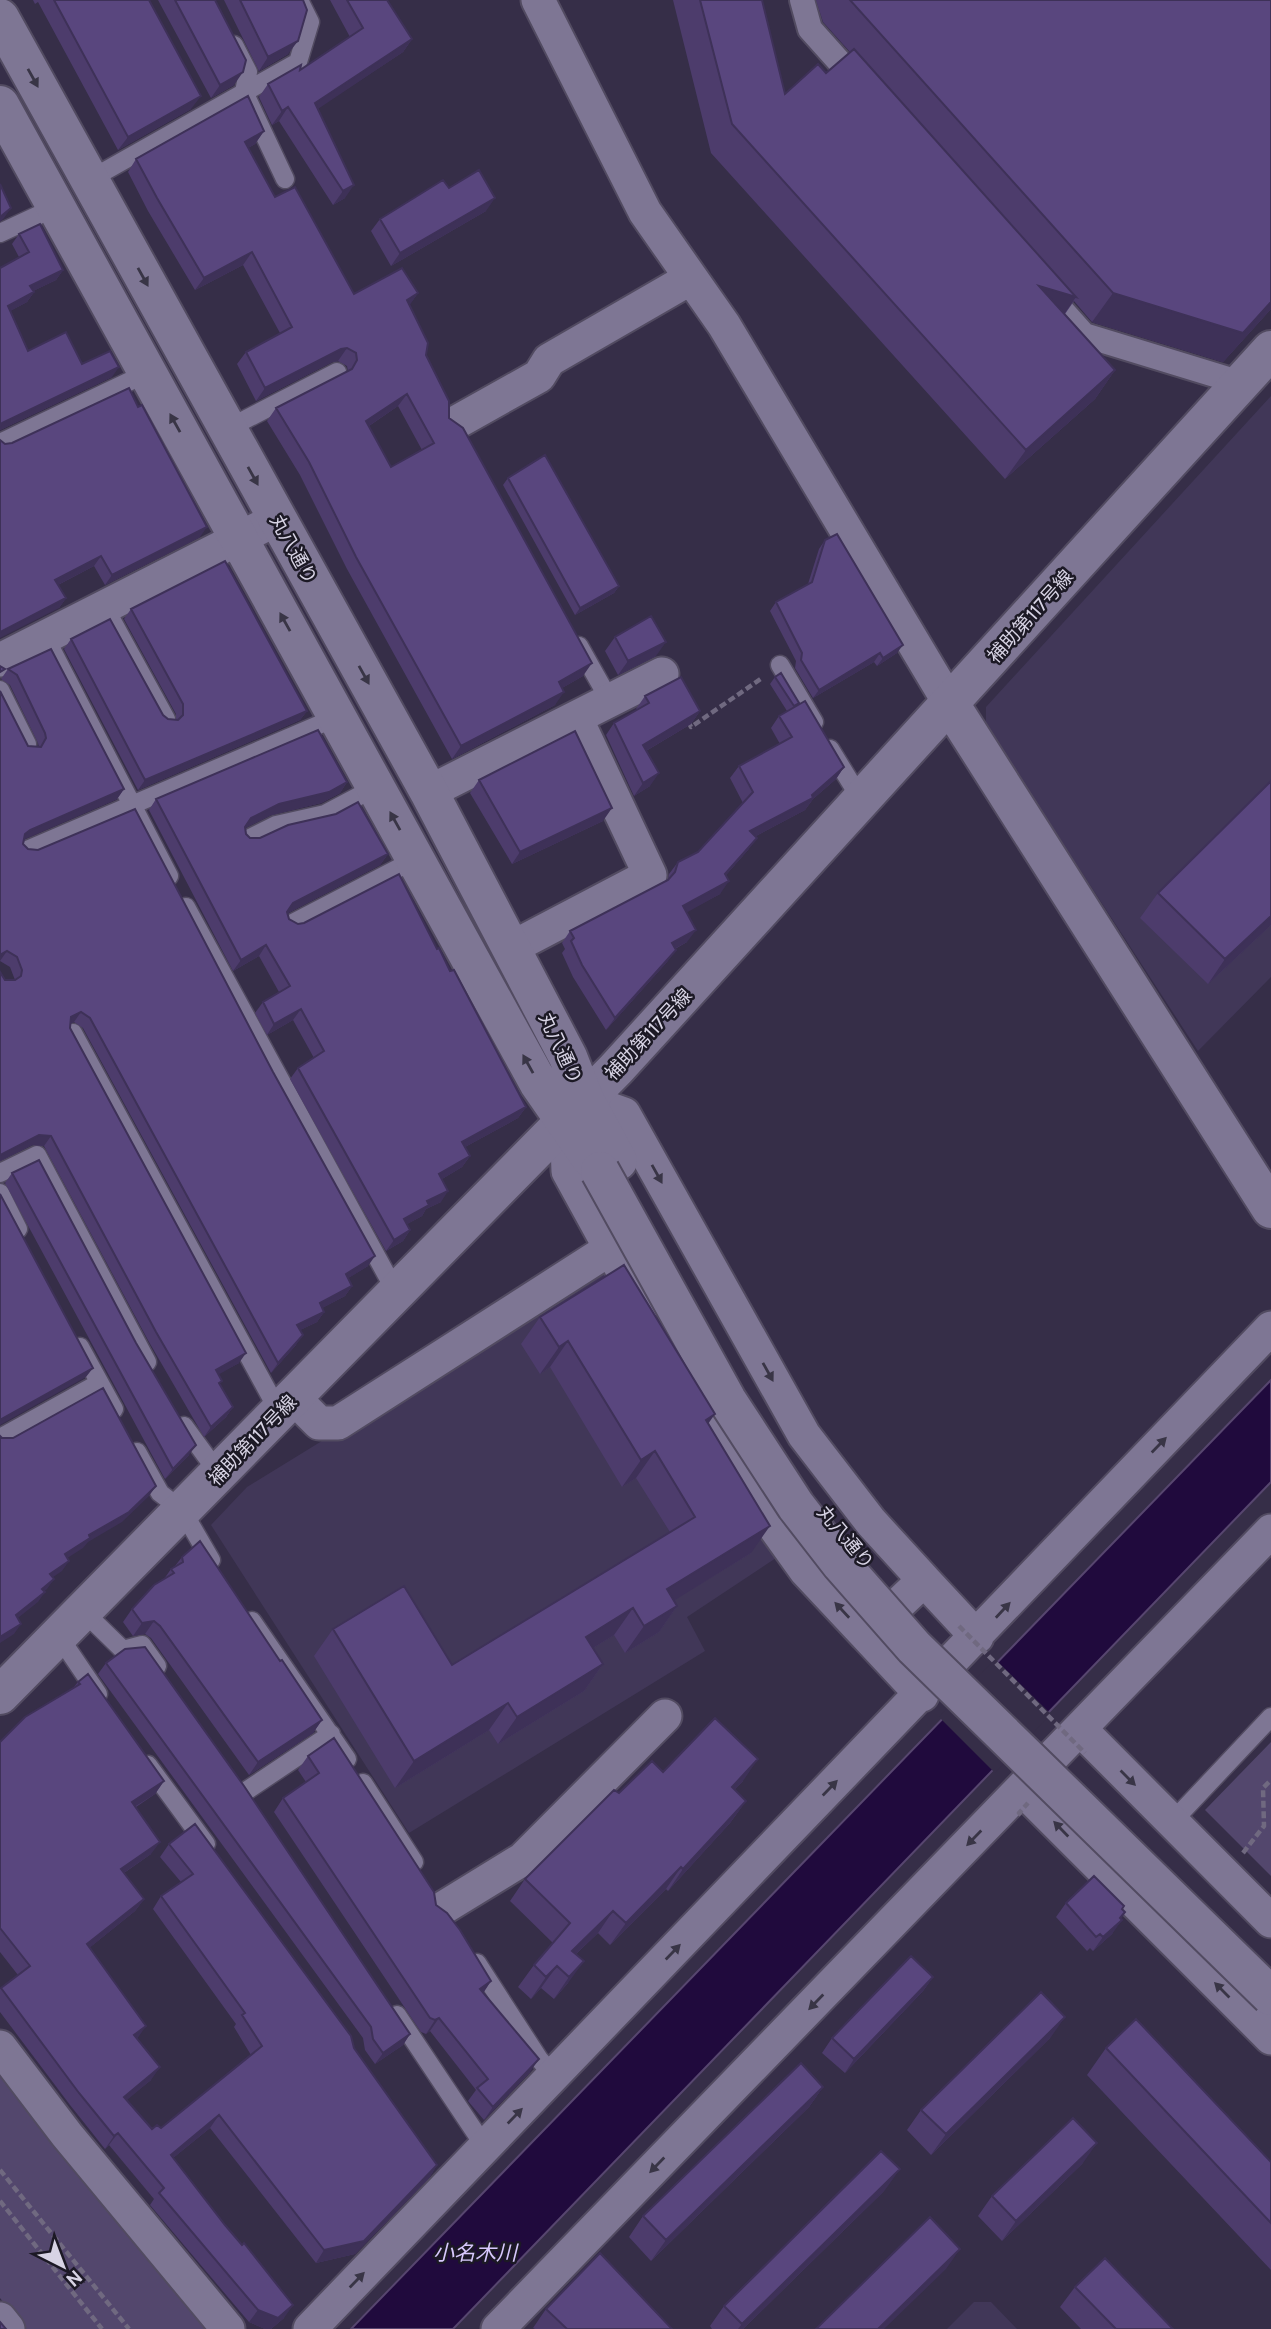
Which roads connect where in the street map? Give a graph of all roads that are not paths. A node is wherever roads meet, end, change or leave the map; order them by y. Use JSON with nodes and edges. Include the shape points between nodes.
{"nodes":[{"id":1,"x":299,"y":0,"type":"edge"},
{"id":2,"x":538,"y":0,"type":"edge"},
{"id":3,"x":802,"y":0,"type":"edge"},
{"id":4,"x":0,"y":18,"type":"edge"},
{"id":5,"x":223,"y":24,"type":"edge"},
{"id":6,"x":244,"y":92,"type":"junction"},
{"id":7,"x":875,"y":102,"type":"edge"},
{"id":8,"x":0,"y":105,"type":"edge"},
{"id":9,"x":89,"y":180,"type":"junction"},
{"id":10,"x":285,"y":180,"type":"dead end"},
{"id":11,"x":56,"y":207,"type":"junction"},
{"id":12,"x":0,"y":233,"type":"edge"},
{"id":13,"x":1029,"y":273,"type":"edge"},
{"id":14,"x":691,"y":278,"type":"junction"},
{"id":15,"x":1271,"y":350,"type":"edge"},
{"id":16,"x":337,"y":372,"type":"dead end"},
{"id":17,"x":147,"y":373,"type":"junction"},
{"id":18,"x":1241,"y":383,"type":"junction"},
{"id":19,"x":459,"y":425,"type":"edge"},
{"id":20,"x":228,"y":429,"type":"junction"},
{"id":21,"x":0,"y":443,"type":"edge"},
{"id":22,"x":277,"y":519,"type":"junction"},
{"id":23,"x":239,"y":539,"type":"junction"},
{"id":24,"x":104,"y":606,"type":"junction"},
{"id":25,"x":570,"y":629,"type":"edge"},
{"id":26,"x":45,"y":637,"type":"junction"},
{"id":27,"x":0,"y":660,"type":"edge"},
{"id":28,"x":780,"y":665,"type":"dead end"},
{"id":29,"x":662,"y":674,"type":"dead end"},
{"id":30,"x":0,"y":690,"type":"edge"},
{"id":31,"x":610,"y":701,"type":"junction"},
{"id":32,"x":950,"y":704,"type":"junction"},
{"id":33,"x":338,"y":716,"type":"junction"},
{"id":34,"x":576,"y":718,"type":"junction"},
{"id":35,"x":166,"y":719,"type":"edge"},
{"id":36,"x":28,"y":747,"type":"edge"},
{"id":37,"x":376,"y":787,"type":"junction"},
{"id":38,"x":429,"y":792,"type":"junction"},
{"id":39,"x":862,"y":801,"type":"junction"},
{"id":40,"x":133,"y":804,"type":"junction"},
{"id":41,"x":248,"y":839,"type":"edge"},
{"id":42,"x":27,"y":850,"type":"edge"},
{"id":43,"x":416,"y":859,"type":"junction"},
{"id":44,"x":291,"y":924,"type":"edge"},
{"id":45,"x":511,"y":948,"type":"junction"},
{"id":46,"x":73,"y":1033,"type":"edge"},
{"id":47,"x":576,"y":1110,"type":"junction"},
{"id":48,"x":609,"y":1166,"type":"junction"},
{"id":49,"x":0,"y":1173,"type":"edge"},
{"id":50,"x":0,"y":1193,"type":"edge"},
{"id":51,"x":1271,"y":1209,"type":"edge"},
{"id":52,"x":610,"y":1249,"type":"junction"},
{"id":53,"x":29,"y":1251,"type":"edge"},
{"id":54,"x":397,"y":1294,"type":"junction"},
{"id":55,"x":1271,"y":1328,"type":"edge"},
{"id":56,"x":70,"y":1330,"type":"edge"},
{"id":57,"x":158,"y":1381,"type":"edge"},
{"id":58,"x":99,"y":1383,"type":"junction"},
{"id":59,"x":286,"y":1405,"type":"junction"},
{"id":60,"x":177,"y":1413,"type":"edge"},
{"id":61,"x":0,"y":1438,"type":"edge"},
{"id":62,"x":219,"y":1474,"type":"junction"},
{"id":63,"x":182,"y":1510,"type":"junction"},
{"id":64,"x":1271,"y":1531,"type":"edge"},
{"id":65,"x":222,"y":1578,"type":"edge"},
{"id":66,"x":924,"y":1580,"type":"junction"},
{"id":67,"x":245,"y":1611,"type":"edge"},
{"id":68,"x":70,"y":1623,"type":"junction"},
{"id":69,"x":968,"y":1632,"type":"junction"},
{"id":70,"x":866,"y":1635,"type":"junction"},
{"id":71,"x":166,"y":1679,"type":"edge"},
{"id":72,"x":0,"y":1695,"type":"edge"},
{"id":73,"x":922,"y":1695,"type":"junction"},
{"id":74,"x":107,"y":1708,"type":"edge"},
{"id":75,"x":664,"y":1716,"type":"dead end"},
{"id":76,"x":1271,"y":1717,"type":"edge"},
{"id":77,"x":331,"y":1734,"type":"junction"},
{"id":78,"x":1082,"y":1741,"type":"junction"},
{"id":79,"x":137,"y":1750,"type":"edge"},
{"id":80,"x":1022,"y":1789,"type":"junction"},
{"id":81,"x":246,"y":1791,"type":"edge"},
{"id":82,"x":1172,"y":1822,"type":"junction"},
{"id":83,"x":218,"y":1860,"type":"edge"},
{"id":84,"x":422,"y":1875,"type":"edge"},
{"id":85,"x":443,"y":1908,"type":"edge"},
{"id":86,"x":1271,"y":1921,"type":"edge"},
{"id":87,"x":465,"y":1943,"type":"edge"},
{"id":88,"x":1271,"y":1969,"type":"edge"},
{"id":89,"x":1271,"y":1996,"type":"edge"},
{"id":90,"x":385,"y":1998,"type":"edge"},
{"id":91,"x":1271,"y":2038,"type":"edge"},
{"id":92,"x":0,"y":2047,"type":"edge"},
{"id":93,"x":554,"y":2076,"type":"junction"},
{"id":94,"x":485,"y":2147,"type":"junction"},
{"id":95,"x":0,"y":2319,"type":"edge"},
{"id":96,"x":8,"y":2329,"type":"edge"},
{"id":97,"x":228,"y":2329,"type":"edge"},
{"id":98,"x":310,"y":2329,"type":"edge"},
{"id":99,"x":498,"y":2329,"type":"edge"}],
"edges":[{"from":1,"to":6,"type":"lane","via":[[310,22],[298,62]]},
{"from":2,"to":14,"type":"street","via":[[645,212]]},
{"from":3,"to":7,"type":"street","via":[[810,29]]},
{"from":4,"to":9,"type":"main road","name":"丸八通り","one_way":true},
{"from":5,"to":6,"type":"lane","via":[[248,72]]},
{"from":6,"to":9,"type":"lane","via":[[203,108]]},
{"from":6,"to":10,"type":"lane"},
{"from":8,"to":11,"type":"main road","name":"丸八通り"},
{"from":9,"to":20,"type":"main road","name":"丸八通り","one_way":true},
{"from":11,"to":12,"type":"lane"},
{"from":11,"to":17,"type":"main road","name":"丸八通り"},
{"from":13,"to":18,"type":"street","via":[[1084,335]]},
{"from":14,"to":19,"type":"street","via":[[550,360],[539,376]]},
{"from":14,"to":32,"type":"street","via":[[768,397]]},
{"from":15,"to":18,"type":"main road","name":"補助第117号線"},
{"from":16,"to":20,"type":"lane"},
{"from":17,"to":21,"type":"lane"},
{"from":23,"to":17,"type":"main road","name":"丸八通り","one_way":true},
{"from":18,"to":32,"type":"main road","name":"補助第117号線"},
{"from":20,"to":22,"type":"main road","name":"丸八通り","one_way":true},
{"from":22,"to":23,"type":"street"},
{"from":22,"to":38,"type":"main road","name":"丸八通り","one_way":true},
{"from":23,"to":24,"type":"street"},
{"from":33,"to":23,"type":"main road","name":"丸八通り","one_way":true},
{"from":24,"to":26,"type":"street"},
{"from":24,"to":35,"type":"lane"},
{"from":25,"to":31,"type":"lane"},
{"from":26,"to":27,"type":"street"},
{"from":26,"to":40,"type":"lane"},
{"from":28,"to":39,"type":"lane"},
{"from":29,"to":31,"type":"street"},
{"from":30,"to":36,"type":"lane"},
{"from":31,"to":34,"type":"street"},
{"from":32,"to":39,"type":"main road","name":"補助第117号線"},
{"from":32,"to":51,"type":"main road"},
{"from":33,"to":37,"type":"main road","name":"丸八通り"},
{"from":33,"to":40,"type":"lane"},
{"from":34,"to":38,"type":"street"},
{"from":34,"to":45,"type":"street","via":[[650,875]]},
{"from":37,"to":41,"type":"lane","via":[[325,814],[276,825]]},
{"from":43,"to":37,"type":"main road","name":"丸八通り","one_way":true},
{"from":38,"to":45,"type":"main road","name":"丸八通り"},
{"from":39,"to":47,"type":"main road","name":"補助第117号線"},
{"from":40,"to":42,"type":"lane"},
{"from":40,"to":54,"type":"lane","via":[[276,1077]]},
{"from":43,"to":44,"type":"lane"},
{"from":47,"to":43,"type":"main road","name":"丸八通り","one_way":true,"via":[[538,1084]]},
{"from":45,"to":47,"type":"main road","name":"丸八通り","via":[[568,1057]]},
{"from":46,"to":59,"type":"lane"},
{"from":47,"to":48,"type":"main road","name":"丸八通り"},
{"from":47,"to":52,"type":"street","via":[[568,1171]]},
{"from":47,"to":54,"type":"main road","name":"補助第117号線"},
{"from":47,"to":66,"type":"street","one_way":true,"via":[[624,1114],[804,1435],[871,1522]]},
{"from":48,"to":88,"type":"main road","name":"丸八通り","via":[[777,1443],[855,1551],[934,1636]]},
{"from":48,"to":89,"type":"main road","name":"丸八通り","bridge":true,"via":[[727,1400],[796,1506],[841,1564],[915,1647]]},
{"from":49,"to":57,"type":"lane","via":[[37,1155]]},
{"from":50,"to":53,"type":"lane"},
{"from":52,"to":59,"type":"street","via":[[338,1423],[319,1423]]},
{"from":70,"to":52,"type":"street","one_way":true,"via":[[806,1572],[737,1475]]},
{"from":54,"to":59,"type":"main road","name":"補助第117号線"},
{"from":69,"to":55,"type":"street","one_way":true},
{"from":56,"to":58,"type":"lane"},
{"from":58,"to":61,"type":"lane"},
{"from":58,"to":63,"type":"lane","via":[[160,1493]]},
{"from":59,"to":62,"type":"main road","name":"補助第117号線"},
{"from":60,"to":62,"type":"lane"},
{"from":62,"to":63,"type":"main road","name":"補助第117号線"},
{"from":63,"to":65,"type":"lane"},
{"from":63,"to":68,"type":"main road","name":"補助第117号線"},
{"from":64,"to":78,"type":"street"},
{"from":66,"to":69,"type":"street"},
{"from":66,"to":70,"type":"street"},
{"from":67,"to":77,"type":"lane"},
{"from":68,"to":71,"type":"lane","via":[[123,1650],[142,1645]]},
{"from":68,"to":72,"type":"main road","name":"補助第117号線"},
{"from":68,"to":74,"type":"lane"},
{"from":69,"to":73,"type":"street"},
{"from":70,"to":73,"type":"street"},
{"from":93,"to":73,"type":"street","one_way":true},
{"from":75,"to":85,"type":"street","via":[[523,1859]]},
{"from":76,"to":82,"type":"lane"},
{"from":77,"to":81,"type":"lane"},
{"from":77,"to":84,"type":"lane"},
{"from":78,"to":80,"type":"street"},
{"from":78,"to":82,"type":"street","one_way":true},
{"from":79,"to":83,"type":"lane"},
{"from":91,"to":80,"type":"street","one_way":true},
{"from":80,"to":99,"type":"street","one_way":true},
{"from":82,"to":86,"type":"street"},
{"from":87,"to":93,"type":"lane"},
{"from":90,"to":94,"type":"lane"},
{"from":92,"to":97,"type":"street"},
{"from":94,"to":93,"type":"street","one_way":true},
{"from":98,"to":94,"type":"street","one_way":true,"via":[[444,2180]]},
{"from":95,"to":96,"type":"street"}]}
